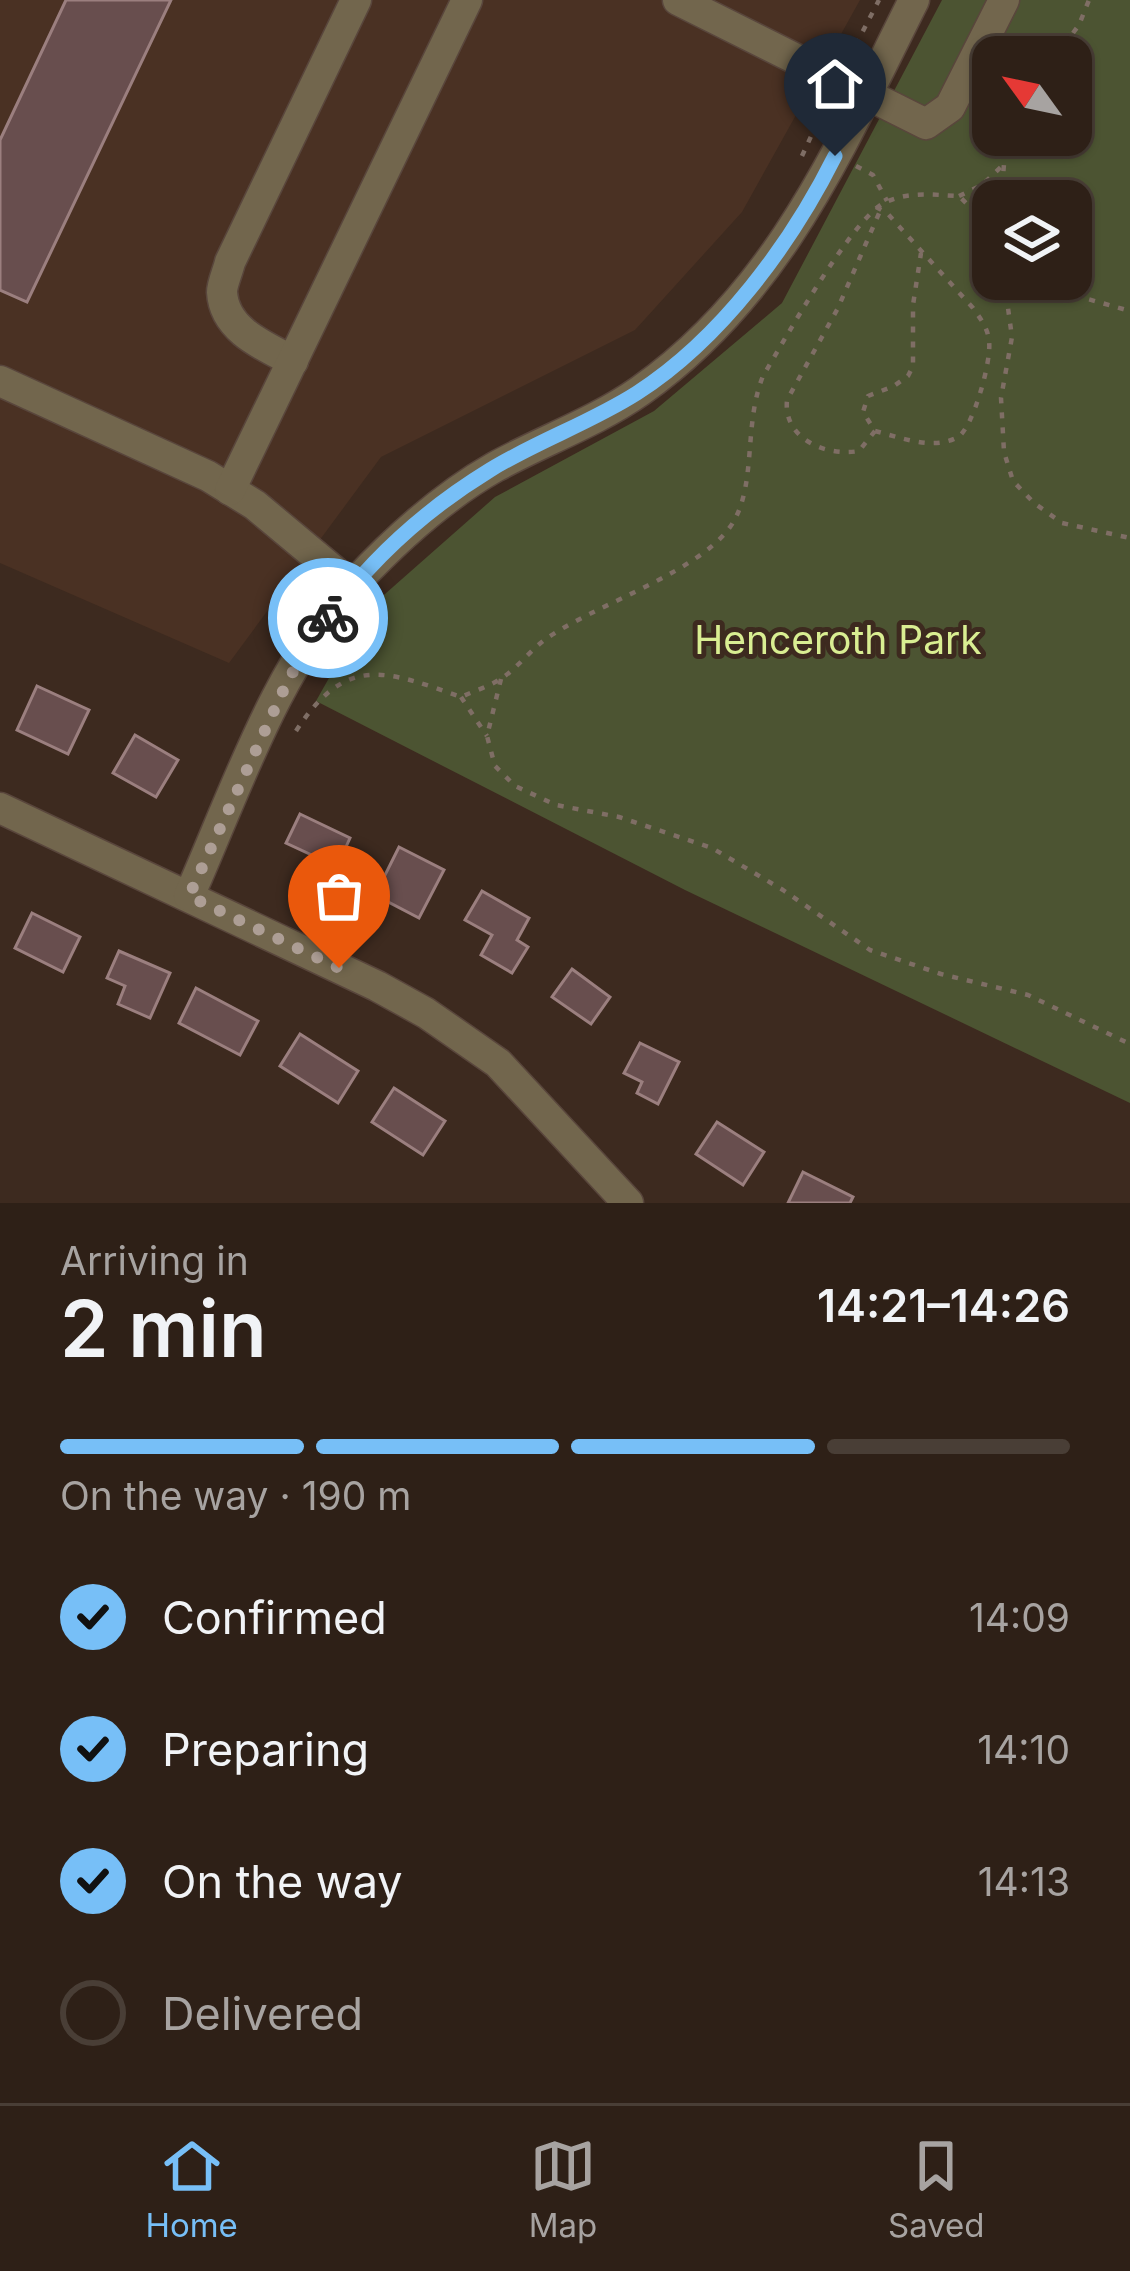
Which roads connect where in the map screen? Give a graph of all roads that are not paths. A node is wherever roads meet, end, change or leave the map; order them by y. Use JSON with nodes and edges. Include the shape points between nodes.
{"nodes":[{"id":1,"x":356,"y":0,"type":"edge"},
{"id":2,"x":467,"y":0,"type":"edge"},
{"id":3,"x":678,"y":0,"type":"edge"},
{"id":4,"x":914,"y":0,"type":"edge"},
{"id":5,"x":1004,"y":0,"type":"edge"},
{"id":6,"x":867,"y":94,"type":"junction"},
{"id":7,"x":292,"y":361,"type":"junction"},
{"id":8,"x":0,"y":381,"type":"edge"},
{"id":9,"x":230,"y":490,"type":"junction"},
{"id":10,"x":352,"y":586,"type":"junction"},
{"id":11,"x":0,"y":808,"type":"edge"},
{"id":12,"x":189,"y":896,"type":"junction"},
{"id":13,"x":628,"y":1203,"type":"edge"}],
"edges":[{"from":1,"to":7,"type":"street","via":[[222,292],[233,322]]},
{"from":2,"to":7,"type":"street"},
{"from":3,"to":6,"type":"street"},
{"from":4,"to":6,"type":"street"},
{"from":5,"to":6,"type":"street","via":[[950,107],[926,124]]},
{"from":6,"to":10,"type":"street","via":[[787,241],[705,335],[640,391],[491,469],[430,512]]},
{"from":7,"to":9,"type":"street"},
{"from":8,"to":9,"type":"street"},
{"from":9,"to":10,"type":"street"},
{"from":10,"to":12,"type":"street","via":[[289,678]]},
{"from":11,"to":12,"type":"street"},
{"from":12,"to":13,"type":"street","via":[[377,986],[498,1063]]}]}
